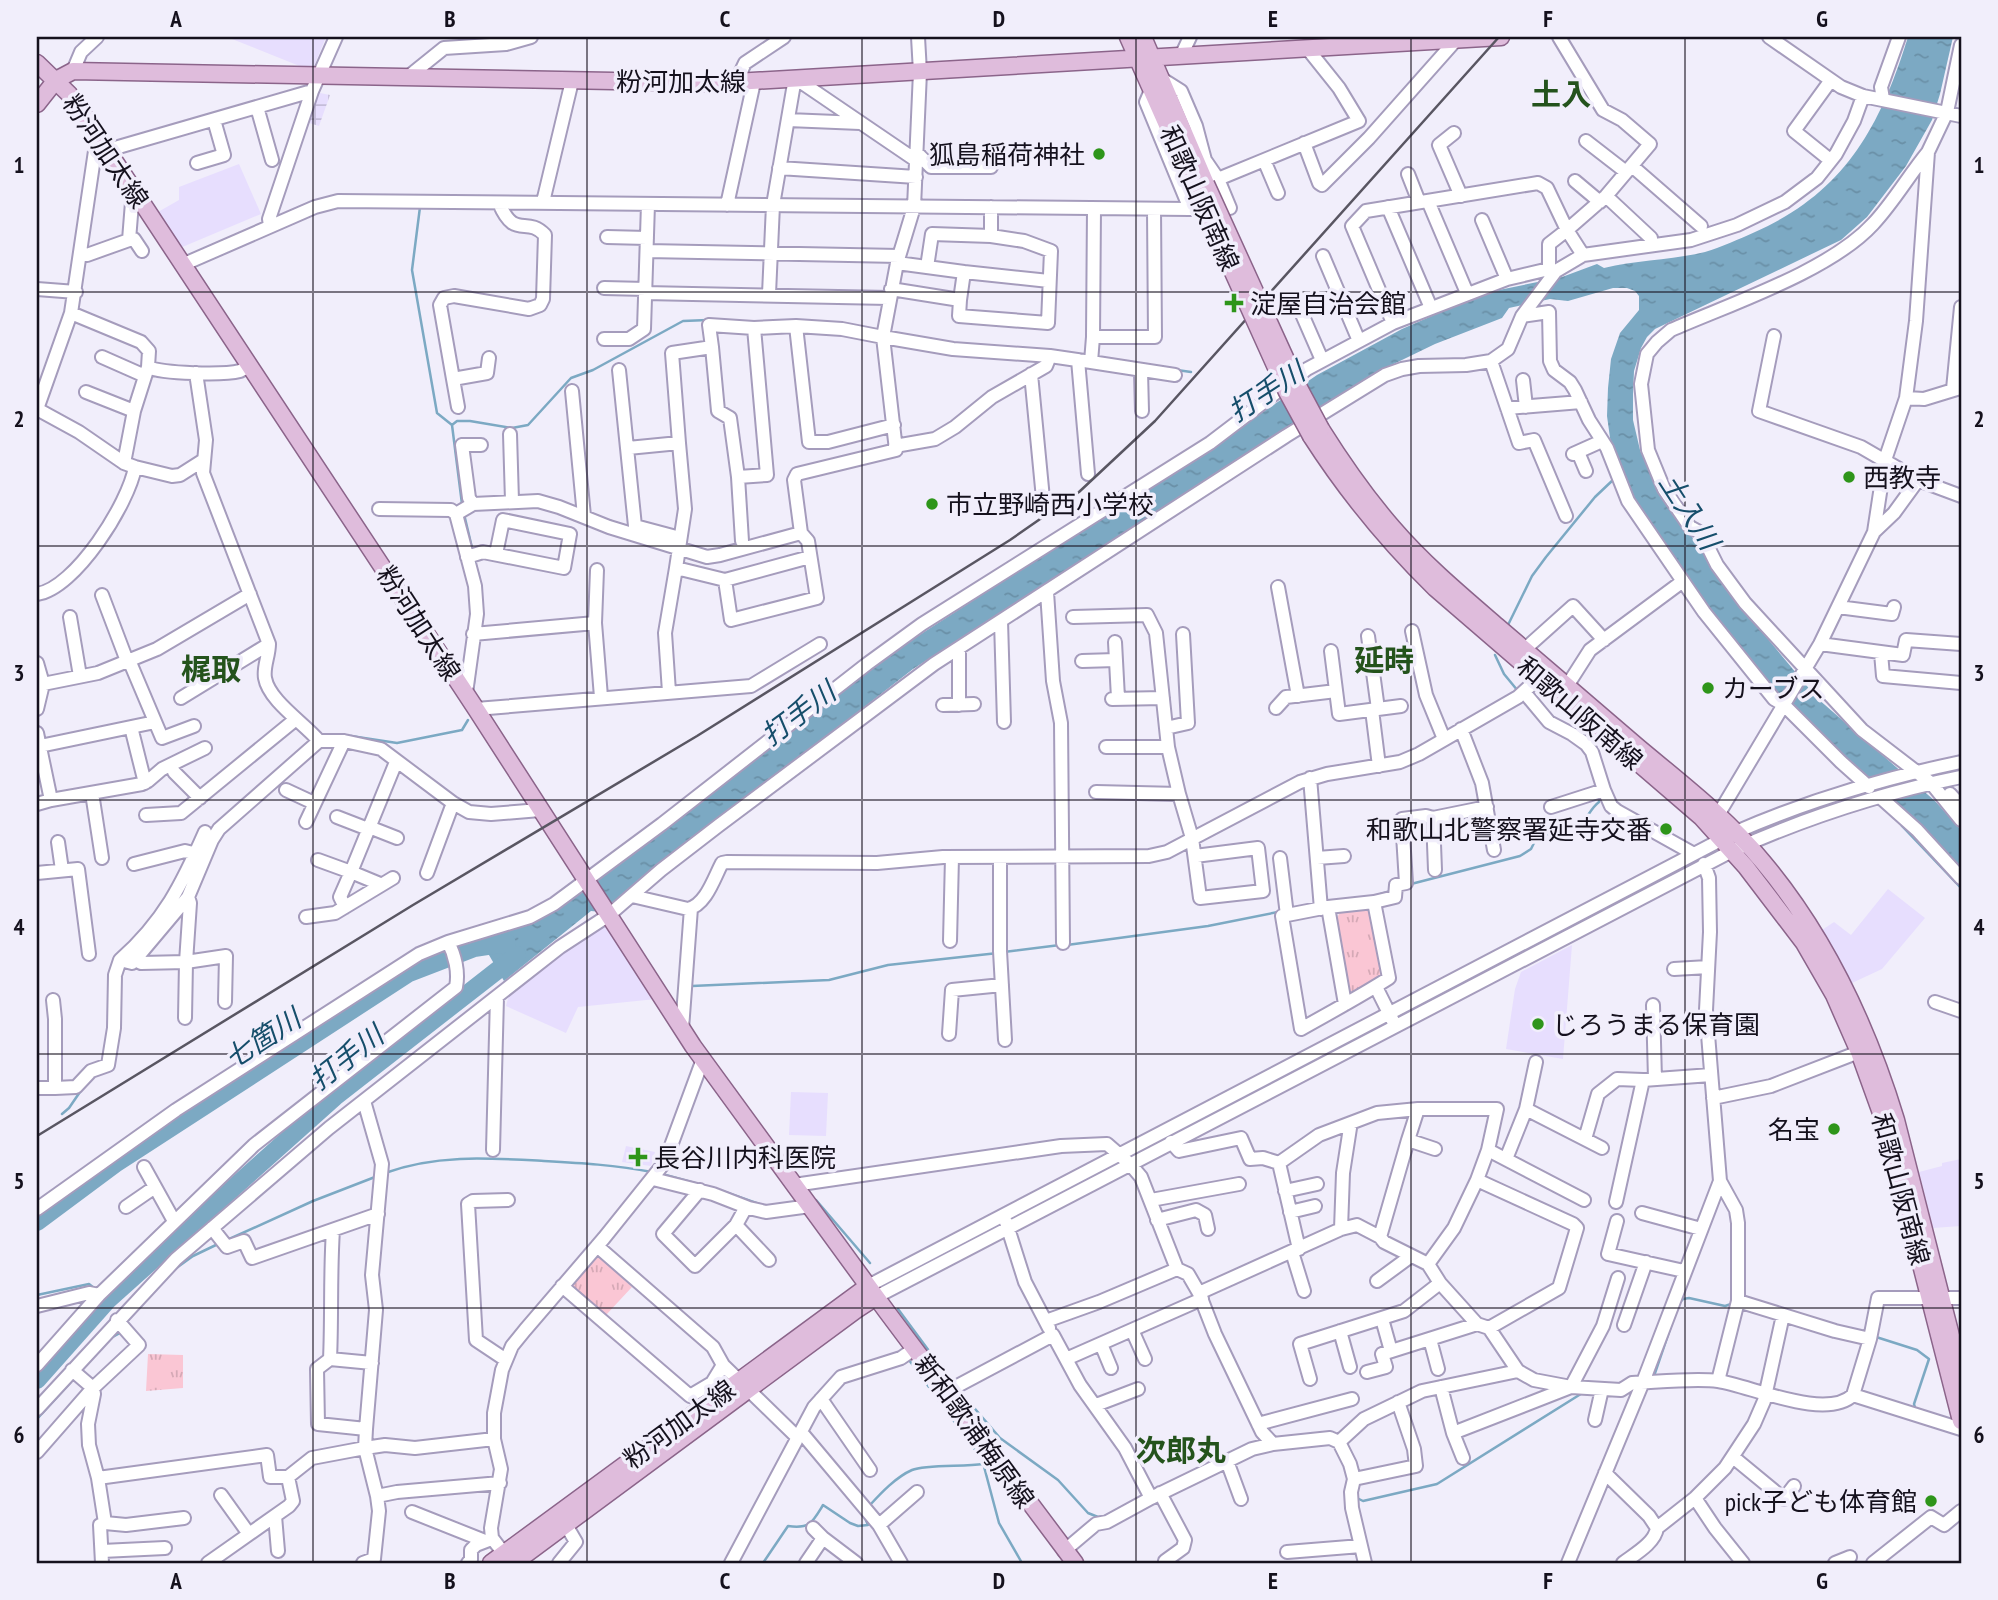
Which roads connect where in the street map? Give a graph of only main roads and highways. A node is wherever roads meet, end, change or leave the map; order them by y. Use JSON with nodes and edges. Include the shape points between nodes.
{"nodes":[{"id":1,"x":1128,"y":37,"type":"edge"},
{"id":2,"x":1143,"y":37,"type":"edge"},
{"id":3,"x":1492,"y":37,"type":"edge"},
{"id":4,"x":1404,"y":40,"type":"edge"},
{"id":5,"x":1146,"y":59,"type":"junction"},
{"id":6,"x":37,"y":63,"type":"edge"},
{"id":7,"x":56,"y":80,"type":"junction"},
{"id":8,"x":37,"y":104,"type":"edge"},
{"id":9,"x":1316,"y":432,"type":"junction"},
{"id":10,"x":1544,"y":673,"type":"junction"},
{"id":11,"x":1734,"y":842,"type":"junction"},
{"id":12,"x":872,"y":1292,"type":"junction"},
{"id":13,"x":1935,"y":1298,"type":"junction"},
{"id":14,"x":1961,"y":1376,"type":"edge"},
{"id":15,"x":743,"y":1385,"type":"junction"},
{"id":16,"x":1961,"y":1421,"type":"edge"},
{"id":17,"x":1069,"y":1557,"type":"edge"},
{"id":18,"x":505,"y":1561,"type":"edge"}],
"edges":[{"from":1,"to":5,"type":"main road","name":"和歌山阪南線"},
{"from":2,"to":5,"type":"main road","name":"和歌山阪南線"},
{"from":3,"to":4,"type":"main road","name":"粉河加太線"},
{"from":4,"to":5,"type":"main road","name":"粉河加太線"},
{"from":5,"to":7,"type":"main road","name":"粉河加太線","via":[[754,82],[408,77],[314,83],[73,71]]},
{"from":5,"to":9,"type":"main road","name":"和歌山阪南線","bridge":true,"via":[[1206,183],[1287,392]]},
{"from":6,"to":7,"type":"main road"},
{"from":7,"to":8,"type":"main road"},
{"from":7,"to":12,"type":"main road","name":"粉河加太線","via":[[104,144],[250,365],[681,1029]]},
{"from":9,"to":10,"type":"main road","name":"和歌山阪南線","via":[[1394,529],[1440,577],[1525,649]]},
{"from":9,"to":10,"type":"main road","name":"和歌山阪南線","via":[[1341,482],[1399,552],[1435,588]]},
{"from":10,"to":11,"type":"main road","name":"和歌山阪南線"},
{"from":10,"to":11,"type":"main road","name":"和歌山阪南線","via":[[1567,686],[1718,815]]},
{"from":11,"to":13,"type":"main road","name":"和歌山阪南線","via":[[1834,995],[1885,1124]]},
{"from":11,"to":13,"type":"main road","name":"和歌山阪南線","via":[[1762,860],[1802,916],[1870,1045],[1896,1120]]},
{"from":12,"to":15,"type":"main road","name":"粉河加太線","via":[[856,1310]]},
{"from":12,"to":17,"type":"main road","name":"新和歌浦梅原線"},
{"from":13,"to":14,"type":"main road","name":"和歌山阪南線"},
{"from":13,"to":16,"type":"main road","name":"和歌山阪南線"},
{"from":15,"to":18,"type":"main road","name":"粉河加太線"},
{"from":15,"to":18,"type":"main road","name":"粉河加太線","via":[[566,1525]]}]}
